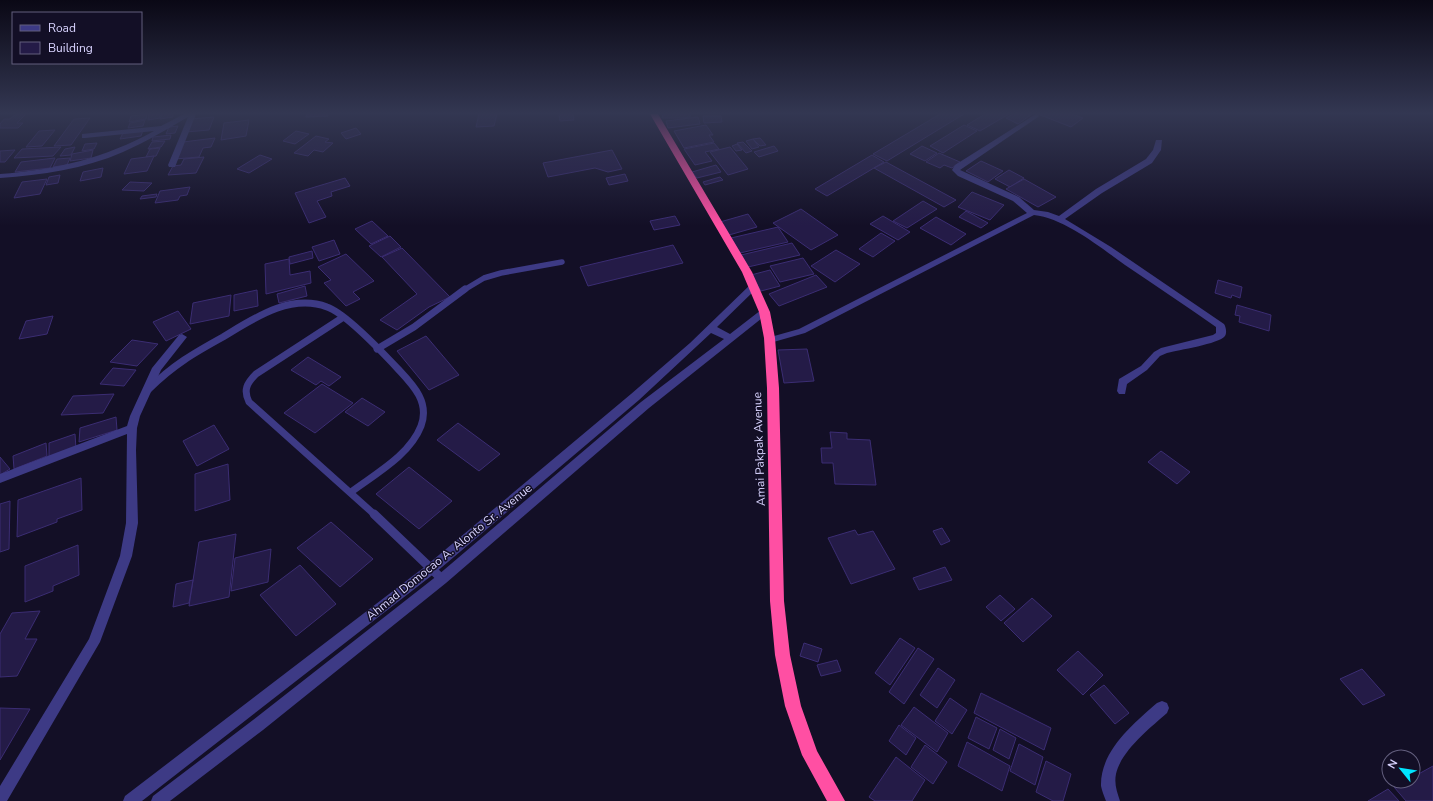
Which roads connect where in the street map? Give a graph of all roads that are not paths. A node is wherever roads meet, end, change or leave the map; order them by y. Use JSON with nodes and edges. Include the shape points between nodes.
{"nodes":[{"id":1,"x":119,"y":151,"type":"edge"},
{"id":2,"x":178,"y":151,"type":"edge"},
{"id":3,"x":677,"y":151,"type":"edge"},
{"id":4,"x":982,"y":151,"type":"edge"},
{"id":5,"x":1156,"y":151,"type":"edge"},
{"id":6,"x":172,"y":165,"type":"dead end"},
{"id":7,"x":0,"y":176,"type":"edge"},
{"id":8,"x":1032,"y":212,"type":"junction"},
{"id":9,"x":1060,"y":219,"type":"junction"},
{"id":10,"x":562,"y":262,"type":"dead end"},
{"id":11,"x":754,"y":286,"type":"junction"},
{"id":12,"x":764,"y":312,"type":"junction"},
{"id":13,"x":342,"y":318,"type":"junction"},
{"id":14,"x":710,"y":328,"type":"junction"},
{"id":15,"x":182,"y":337,"type":"dead end"},
{"id":16,"x":730,"y":338,"type":"junction"},
{"id":17,"x":770,"y":340,"type":"junction"},
{"id":18,"x":377,"y":349,"type":"junction"},
{"id":19,"x":666,"y":369,"type":"junction"},
{"id":20,"x":681,"y":377,"type":"junction"},
{"id":21,"x":1122,"y":391,"type":"dead end"},
{"id":22,"x":143,"y":395,"type":"junction"},
{"id":23,"x":132,"y":428,"type":"junction"},
{"id":24,"x":0,"y":479,"type":"edge"},
{"id":25,"x":351,"y":492,"type":"junction"},
{"id":26,"x":431,"y":569,"type":"junction"},
{"id":27,"x":442,"y":579,"type":"junction"},
{"id":28,"x":1162,"y":708,"type":"dead end"},
{"id":29,"x":0,"y":799,"type":"edge"},
{"id":30,"x":4,"y":801,"type":"edge"},
{"id":31,"x":130,"y":801,"type":"edge"},
{"id":32,"x":158,"y":801,"type":"edge"},
{"id":33,"x":836,"y":801,"type":"edge"},
{"id":34,"x":1113,"y":801,"type":"edge"}],
"edges":[{"from":1,"to":7,"type":"street","via":[[76,165]]},
{"from":2,"to":6,"type":"street"},
{"from":3,"to":11,"type":"highway","name":"Amai Pakpak Avenue"},
{"from":4,"to":8,"type":"street","via":[[956,170],[1016,199]]},
{"from":5,"to":9,"type":"street","via":[[1149,161],[1099,191]]},
{"from":8,"to":9,"type":"street"},
{"from":8,"to":17,"type":"street","via":[[802,331]]},
{"from":9,"to":21,"type":"street","via":[[1219,324],[1222,329],[1216,338],[1164,350],[1157,354],[1144,368],[1122,382]]},
{"from":10,"to":18,"type":"lane","via":[[484,278],[414,327]]},
{"from":11,"to":12,"type":"highway","name":"Amai Pakpak Avenue"},
{"from":11,"to":14,"type":"street","name":"Ahmad Domocao A. Alonto Sr. Avenue"},
{"from":12,"to":16,"type":"street","name":"Ahmad Domocao A. Alonto Sr. Avenue"},
{"from":12,"to":17,"type":"highway","name":"Amai Pakpak Avenue"},
{"from":13,"to":18,"type":"lane"},
{"from":13,"to":22,"type":"lane","via":[[330,308],[323,306],[282,306],[186,357]]},
{"from":13,"to":25,"type":"lane","via":[[256,374],[248,382],[245,394],[249,402]]},
{"from":14,"to":16,"type":"street"},
{"from":14,"to":19,"type":"street","name":"Ahmad Domocao A. Alonto Sr. Avenue"},
{"from":15,"to":22,"type":"street","via":[[157,368]]},
{"from":16,"to":20,"type":"street","name":"Ahmad Domocao A. Alonto Sr. Avenue"},
{"from":17,"to":33,"type":"highway","name":"Amai Pakpak Avenue","via":[[775,418],[778,627],[788,686],[801,733],[823,782]]},
{"from":18,"to":25,"type":"lane","via":[[422,398],[424,411],[421,428],[393,460]]},
{"from":19,"to":20,"type":"street"},
{"from":19,"to":26,"type":"street","name":"Ahmad Domocao A. Alonto Sr. Avenue"},
{"from":20,"to":27,"type":"street","name":"Ahmad Domocao A. Alonto Sr. Avenue"},
{"from":22,"to":23,"type":"street"},
{"from":23,"to":24,"type":"street"},
{"from":23,"to":29,"type":"street","via":[[132,523],[123,564],[94,642]]},
{"from":25,"to":26,"type":"lane"},
{"from":26,"to":27,"type":"lane"},
{"from":26,"to":31,"type":"street","name":"Ahmad Domocao A. Alonto Sr. Avenue"},
{"from":27,"to":32,"type":"street","name":"Ahmad Domocao A. Alonto Sr. Avenue"},
{"from":28,"to":34,"type":"street","via":[[1130,736],[1112,765],[1109,790]]},
{"from":29,"to":30,"type":"street"}]}
